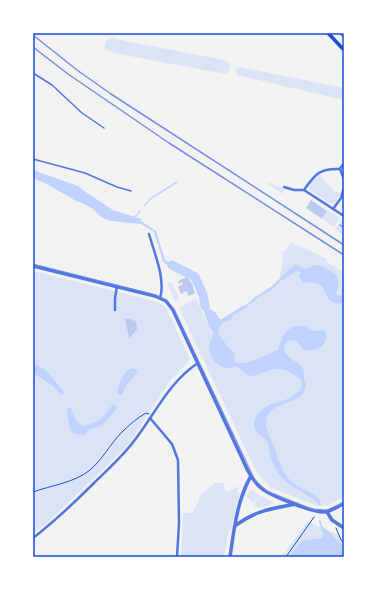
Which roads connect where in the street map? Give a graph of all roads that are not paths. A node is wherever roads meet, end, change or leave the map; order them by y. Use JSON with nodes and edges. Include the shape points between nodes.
{"nodes":[{"id":1,"x":328,"y":33,"type":"edge"},
{"id":2,"x":344,"y":50,"type":"edge"},
{"id":3,"x":33,"y":73,"type":"edge"},
{"id":4,"x":104,"y":128,"type":"dead end"},
{"id":5,"x":33,"y":159,"type":"edge"},
{"id":6,"x":344,"y":163,"type":"edge"},
{"id":7,"x":340,"y":169,"type":"junction"},
{"id":8,"x":344,"y":179,"type":"edge"},
{"id":9,"x":284,"y":187,"type":"dead end"},
{"id":10,"x":344,"y":187,"type":"edge"},
{"id":11,"x":304,"y":190,"type":"junction"},
{"id":12,"x":131,"y":191,"type":"dead end"},
{"id":13,"x":333,"y":209,"type":"junction"},
{"id":14,"x":344,"y":216,"type":"edge"},
{"id":15,"x":149,"y":234,"type":"dead end"},
{"id":16,"x":33,"y":266,"type":"edge"},
{"id":17,"x":117,"y":286,"type":"junction"},
{"id":18,"x":160,"y":298,"type":"junction"},
{"id":19,"x":115,"y":310,"type":"dead end"},
{"id":20,"x":198,"y":363,"type":"junction"},
{"id":21,"x":150,"y":418,"type":"junction"},
{"id":22,"x":251,"y":476,"type":"junction"},
{"id":23,"x":296,"y":504,"type":"junction"},
{"id":24,"x":344,"y":504,"type":"edge"},
{"id":25,"x":326,"y":512,"type":"junction"},
{"id":26,"x":236,"y":525,"type":"junction"},
{"id":27,"x":344,"y":528,"type":"edge"},
{"id":28,"x":33,"y":538,"type":"edge"},
{"id":29,"x":177,"y":557,"type":"edge"},
{"id":30,"x":230,"y":557,"type":"edge"}],
"edges":[{"from":1,"to":2,"type":"main road"},
{"from":3,"to":4,"type":"lane","via":[[52,85],[82,113]]},
{"from":5,"to":12,"type":"lane","via":[[85,173]]},
{"from":6,"to":7,"type":"street"},
{"from":7,"to":8,"type":"street"},
{"from":7,"to":11,"type":"street","via":[[317,173]]},
{"from":9,"to":11,"type":"street"},
{"from":10,"to":13,"type":"street","via":[[341,198]]},
{"from":11,"to":13,"type":"street"},
{"from":13,"to":14,"type":"street"},
{"from":15,"to":18,"type":"street","via":[[162,280]]},
{"from":16,"to":17,"type":"street"},
{"from":17,"to":18,"type":"street"},
{"from":17,"to":19,"type":"street"},
{"from":18,"to":20,"type":"street","via":[[169,304]]},
{"from":20,"to":21,"type":"street","via":[[177,380]]},
{"from":20,"to":22,"type":"street"},
{"from":21,"to":28,"type":"street","via":[[118,460],[63,514]]},
{"from":21,"to":29,"type":"street","via":[[178,454]]},
{"from":22,"to":23,"type":"street","via":[[264,490]]},
{"from":22,"to":26,"type":"street","via":[[241,501]]},
{"from":23,"to":25,"type":"street"},
{"from":23,"to":26,"type":"street","via":[[259,512]]},
{"from":24,"to":25,"type":"street"},
{"from":25,"to":27,"type":"street"},
{"from":26,"to":30,"type":"street"}]}
